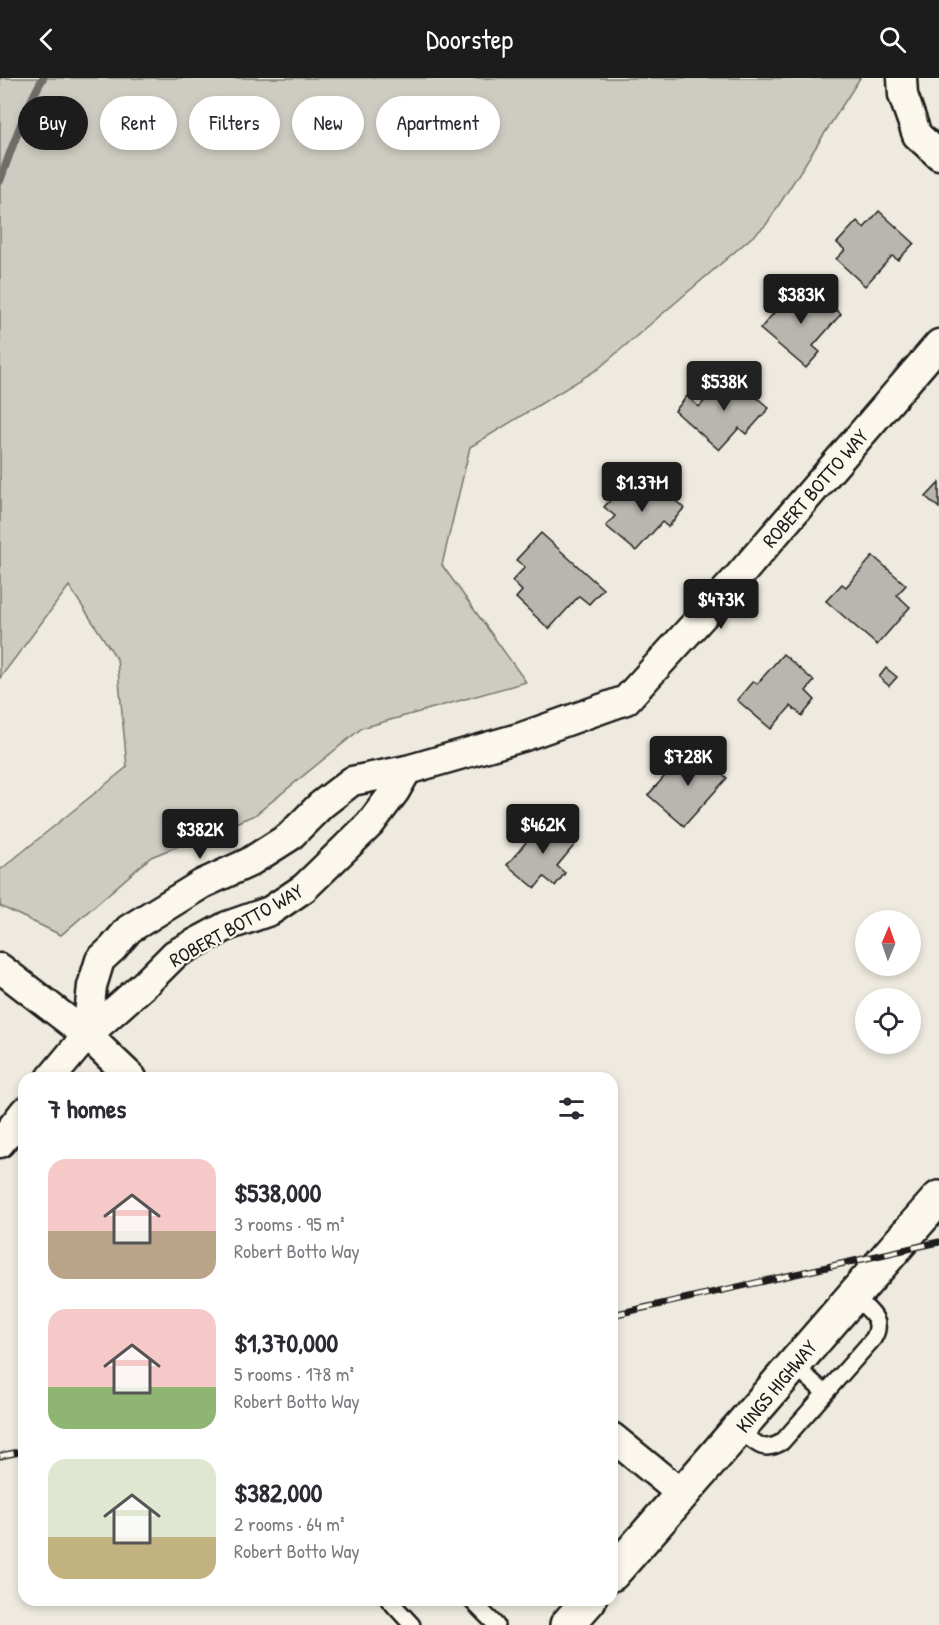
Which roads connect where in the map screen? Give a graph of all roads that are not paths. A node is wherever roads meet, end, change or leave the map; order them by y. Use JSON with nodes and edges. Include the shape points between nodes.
{"nodes":[{"id":1,"x":902,"y":78,"type":"edge"},
{"id":2,"x":939,"y":155,"type":"edge"},
{"id":3,"x":939,"y":344,"type":"edge"},
{"id":4,"x":407,"y":770,"type":"junction"},
{"id":5,"x":0,"y":968,"type":"edge"},
{"id":6,"x":87,"y":1035,"type":"junction"},
{"id":7,"x":56,"y":1072,"type":"edge"},
{"id":8,"x":126,"y":1072,"type":"edge"},
{"id":9,"x":18,"y":1120,"type":"edge"},
{"id":10,"x":0,"y":1143,"type":"edge"},
{"id":11,"x":939,"y":1198,"type":"edge"},
{"id":12,"x":853,"y":1296,"type":"junction"},
{"id":13,"x":794,"y":1365,"type":"junction"},
{"id":14,"x":825,"y":1392,"type":"junction"},
{"id":15,"x":739,"y":1429,"type":"junction"},
{"id":16,"x":618,"y":1442,"type":"edge"},
{"id":17,"x":683,"y":1494,"type":"junction"},
{"id":18,"x":618,"y":1567,"type":"edge"},
{"id":19,"x":395,"y":1606,"type":"edge"},
{"id":20,"x":477,"y":1606,"type":"edge"},
{"id":21,"x":584,"y":1606,"type":"edge"},
{"id":22,"x":412,"y":1625,"type":"edge"},
{"id":23,"x":496,"y":1625,"type":"edge"},
{"id":24,"x":567,"y":1625,"type":"edge"}],
"edges":[{"from":1,"to":2,"type":"street","via":[[903,95],[916,135]]},
{"from":3,"to":4,"type":"street","name":"ROBERT BOTTO WAY","via":[[740,575],[626,700],[522,737]]},
{"from":4,"to":6,"type":"street","name":"ROBERT BOTTO WAY","via":[[370,824],[304,888],[270,910],[227,926],[175,954]]},
{"from":4,"to":6,"type":"street","name":"ROBERT BOTTO WAY","via":[[352,781],[289,837],[129,929],[100,960],[92,986]]},
{"from":5,"to":6,"type":"street"},
{"from":6,"to":7,"type":"street"},
{"from":6,"to":8,"type":"street"},
{"from":9,"to":10,"type":"street"},
{"from":11,"to":12,"type":"main road","name":"KINGS HIGHWAY"},
{"from":12,"to":13,"type":"main road","name":"KINGS HIGHWAY"},
{"from":12,"to":14,"type":"lane","via":[[876,1320],[876,1334]]},
{"from":13,"to":14,"type":"lane"},
{"from":13,"to":15,"type":"main road","name":"KINGS HIGHWAY"},
{"from":14,"to":15,"type":"lane","via":[[782,1442],[773,1447],[759,1446]]},
{"from":15,"to":17,"type":"main road","name":"KINGS HIGHWAY"},
{"from":16,"to":17,"type":"street"},
{"from":17,"to":18,"type":"main road","name":"KINGS HIGHWAY"},
{"from":19,"to":22,"type":"lane"},
{"from":20,"to":23,"type":"lane"},
{"from":21,"to":24,"type":"main road"}]}
